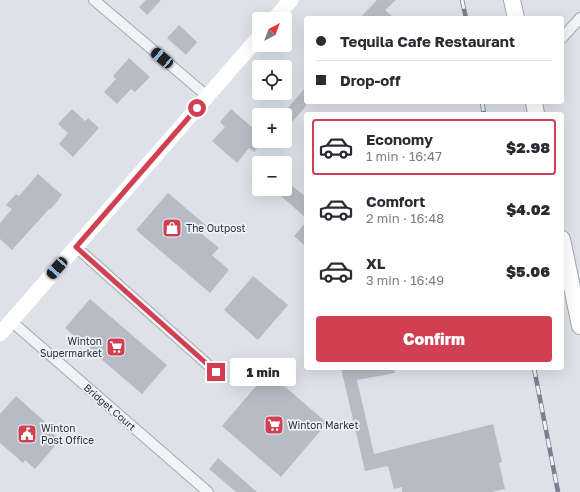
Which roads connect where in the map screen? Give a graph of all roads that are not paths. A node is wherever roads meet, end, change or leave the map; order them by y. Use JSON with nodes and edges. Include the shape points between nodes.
{"nodes":[{"id":1,"x":94,"y":0,"type":"edge"},
{"id":2,"x":291,"y":0,"type":"edge"},
{"id":3,"x":512,"y":0,"type":"edge"},
{"id":4,"x":280,"y":12,"type":"edge"},
{"id":5,"x":516,"y":16,"type":"edge"},
{"id":6,"x":580,"y":18,"type":"edge"},
{"id":7,"x":564,"y":36,"type":"edge"},
{"id":8,"x":252,"y":44,"type":"edge"},
{"id":9,"x":207,"y":96,"type":"junction"},
{"id":10,"x":76,"y":247,"type":"junction"},
{"id":11,"x":564,"y":249,"type":"edge"},
{"id":12,"x":11,"y":321,"type":"junction"},
{"id":13,"x":580,"y":326,"type":"edge"},
{"id":14,"x":0,"y":334,"type":"edge"},
{"id":15,"x":216,"y":372,"type":"dead end"},
{"id":16,"x":208,"y":492,"type":"edge"}],
"edges":[{"from":1,"to":9,"type":"street"},
{"from":2,"to":4,"type":"main road"},
{"from":3,"to":5,"type":"main road"},
{"from":6,"to":7,"type":"street"},
{"from":8,"to":9,"type":"main road"},
{"from":9,"to":10,"type":"main road"},
{"from":10,"to":12,"type":"main road"},
{"from":10,"to":15,"type":"street"},
{"from":11,"to":13,"type":"main road"},
{"from":12,"to":14,"type":"main road"},
{"from":12,"to":16,"type":"street","name":"Bridget Court"}]}
